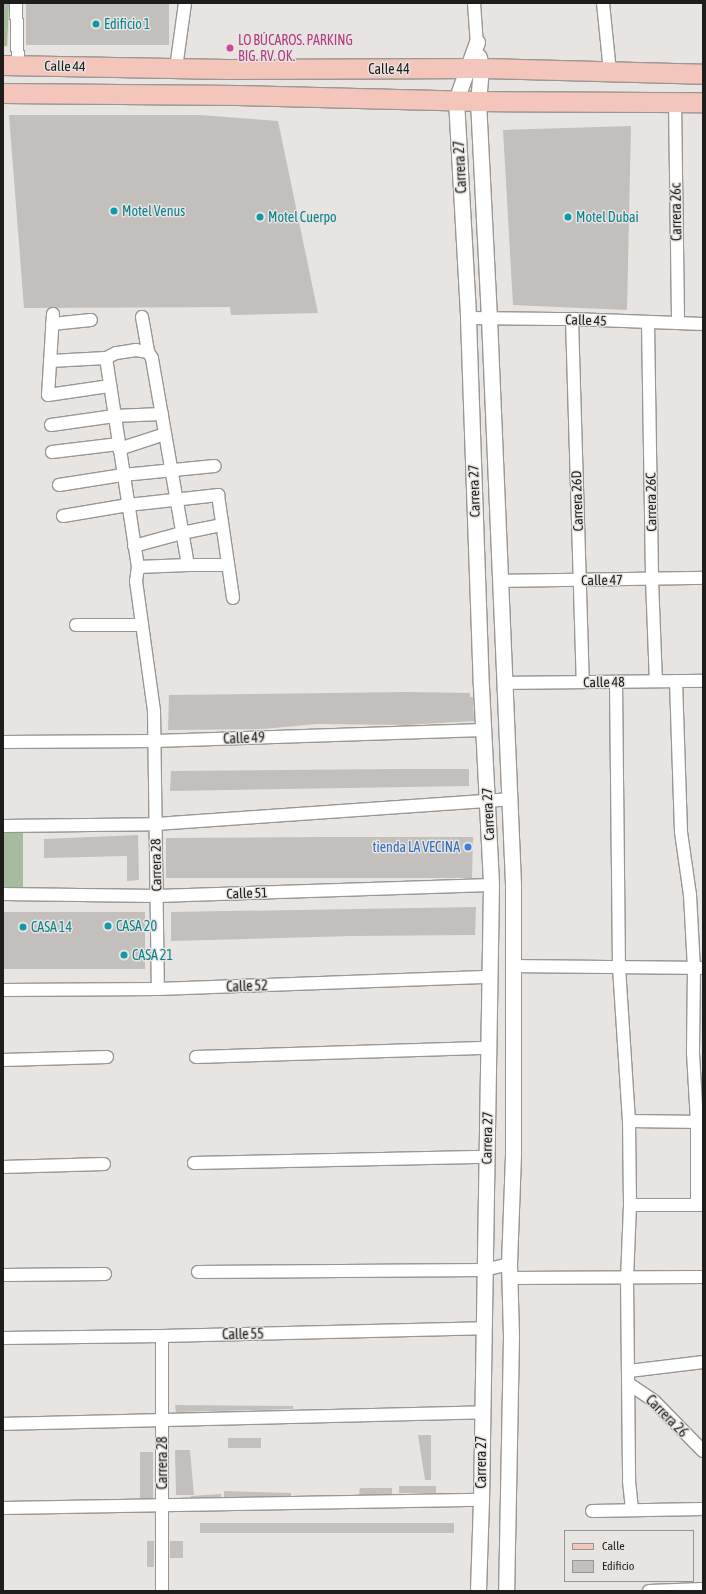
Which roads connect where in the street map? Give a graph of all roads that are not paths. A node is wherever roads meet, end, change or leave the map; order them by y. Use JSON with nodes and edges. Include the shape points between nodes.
{"nodes":[{"id":1,"x":16,"y":3,"type":"edge"},
{"id":2,"x":185,"y":3,"type":"edge"},
{"id":3,"x":474,"y":3,"type":"edge"},
{"id":4,"x":602,"y":3,"type":"edge"},
{"id":5,"x":477,"y":42,"type":"joint"},
{"id":6,"x":10,"y":65,"type":"edge"},
{"id":7,"x":176,"y":68,"type":"junction"},
{"id":8,"x":474,"y":68,"type":"junction"},
{"id":9,"x":610,"y":72,"type":"junction"},
{"id":10,"x":703,"y":74,"type":"edge"},
{"id":11,"x":3,"y":93,"type":"edge"},
{"id":12,"x":456,"y":100,"type":"junction"},
{"id":13,"x":478,"y":101,"type":"junction"},
{"id":14,"x":675,"y":102,"type":"junction"},
{"id":15,"x":703,"y":102,"type":"edge"},
{"id":16,"x":142,"y":317,"type":"dead end"},
{"id":17,"x":468,"y":318,"type":"junction"},
{"id":18,"x":489,"y":318,"type":"junction"},
{"id":19,"x":572,"y":319,"type":"junction"},
{"id":20,"x":91,"y":320,"type":"dead end"},
{"id":21,"x":648,"y":322,"type":"junction"},
{"id":22,"x":678,"y":323,"type":"junction"},
{"id":23,"x":703,"y":324,"type":"edge"},
{"id":24,"x":148,"y":352,"type":"junction"},
{"id":25,"x":106,"y":358,"type":"junction"},
{"id":26,"x":50,"y":361,"type":"junction"},
{"id":27,"x":110,"y":386,"type":"junction"},
{"id":28,"x":162,"y":414,"type":"junction"},
{"id":29,"x":114,"y":416,"type":"junction"},
{"id":30,"x":51,"y":425,"type":"dead end"},
{"id":31,"x":165,"y":434,"type":"junction"},
{"id":32,"x":119,"y":447,"type":"junction"},
{"id":33,"x":52,"y":452,"type":"dead end"},
{"id":34,"x":215,"y":466,"type":"dead end"},
{"id":35,"x":172,"y":470,"type":"junction"},
{"id":36,"x":123,"y":475,"type":"junction"},
{"id":37,"x":59,"y":485,"type":"dead end"},
{"id":38,"x":176,"y":500,"type":"junction"},
{"id":39,"x":128,"y":505,"type":"junction"},
{"id":40,"x":63,"y":516,"type":"dead end"},
{"id":41,"x":222,"y":526,"type":"junction"},
{"id":42,"x":182,"y":533,"type":"junction"},
{"id":43,"x":134,"y":546,"type":"junction"},
{"id":44,"x":188,"y":565,"type":"junction"},
{"id":45,"x":228,"y":565,"type":"junction"},
{"id":46,"x":138,"y":567,"type":"junction"},
{"id":47,"x":703,"y":578,"type":"edge"},
{"id":48,"x":652,"y":579,"type":"junction"},
{"id":49,"x":579,"y":580,"type":"junction"},
{"id":50,"x":501,"y":581,"type":"junction"},
{"id":51,"x":233,"y":598,"type":"dead end"},
{"id":52,"x":76,"y":625,"type":"dead end"},
{"id":53,"x":142,"y":625,"type":"junction"},
{"id":54,"x":656,"y":681,"type":"junction"},
{"id":55,"x":676,"y":681,"type":"junction"},
{"id":56,"x":703,"y":681,"type":"edge"},
{"id":57,"x":584,"y":682,"type":"junction"},
{"id":58,"x":616,"y":682,"type":"junction"},
{"id":59,"x":505,"y":683,"type":"junction"},
{"id":60,"x":484,"y":730,"type":"junction"},
{"id":61,"x":155,"y":741,"type":"junction"},
{"id":62,"x":3,"y":742,"type":"edge"},
{"id":63,"x":487,"y":799,"type":"junction"},
{"id":64,"x":510,"y":799,"type":"junction"},
{"id":65,"x":156,"y":824,"type":"junction"},
{"id":66,"x":3,"y":826,"type":"edge"},
{"id":67,"x":491,"y":885,"type":"junction"},
{"id":68,"x":3,"y":894,"type":"edge"},
{"id":69,"x":157,"y":896,"type":"junction"},
{"id":70,"x":514,"y":966,"type":"junction"},
{"id":71,"x":619,"y":967,"type":"junction"},
{"id":72,"x":699,"y":968,"type":"edge"},
{"id":73,"x":490,"y":977,"type":"junction"},
{"id":74,"x":158,"y":989,"type":"junction"},
{"id":75,"x":3,"y":990,"type":"edge"},
{"id":76,"x":489,"y":1048,"type":"junction"},
{"id":77,"x":698,"y":1053,"type":"edge"},
{"id":78,"x":107,"y":1057,"type":"dead end"},
{"id":79,"x":196,"y":1057,"type":"dead end"},
{"id":80,"x":3,"y":1060,"type":"edge"},
{"id":81,"x":630,"y":1121,"type":"junction"},
{"id":82,"x":700,"y":1122,"type":"edge"},
{"id":83,"x":487,"y":1157,"type":"junction"},
{"id":84,"x":194,"y":1163,"type":"dead end"},
{"id":85,"x":104,"y":1164,"type":"dead end"},
{"id":86,"x":3,"y":1167,"type":"edge"},
{"id":87,"x":700,"y":1205,"type":"edge"},
{"id":88,"x":630,"y":1206,"type":"junction"},
{"id":89,"x":484,"y":1270,"type":"junction"},
{"id":90,"x":510,"y":1271,"type":"junction"},
{"id":91,"x":198,"y":1272,"type":"dead end"},
{"id":92,"x":105,"y":1274,"type":"dead end"},
{"id":93,"x":3,"y":1275,"type":"edge"},
{"id":94,"x":703,"y":1277,"type":"edge"},
{"id":95,"x":627,"y":1278,"type":"junction"},
{"id":96,"x":484,"y":1328,"type":"junction"},
{"id":97,"x":162,"y":1336,"type":"junction"},
{"id":98,"x":3,"y":1338,"type":"edge"},
{"id":99,"x":703,"y":1362,"type":"edge"},
{"id":100,"x":629,"y":1372,"type":"junction"},
{"id":101,"x":629,"y":1384,"type":"junction"},
{"id":102,"x":482,"y":1412,"type":"junction"},
{"id":103,"x":162,"y":1420,"type":"junction"},
{"id":104,"x":3,"y":1424,"type":"edge"},
{"id":105,"x":697,"y":1440,"type":"edge"},
{"id":106,"x":703,"y":1451,"type":"edge"},
{"id":107,"x":481,"y":1500,"type":"junction"},
{"id":108,"x":162,"y":1506,"type":"junction"},
{"id":109,"x":3,"y":1508,"type":"edge"},
{"id":110,"x":703,"y":1509,"type":"edge"},
{"id":111,"x":632,"y":1510,"type":"junction"},
{"id":112,"x":592,"y":1511,"type":"dead end"},
{"id":113,"x":703,"y":1589,"type":"edge"},
{"id":114,"x":162,"y":1591,"type":"edge"},
{"id":115,"x":478,"y":1591,"type":"edge"},
{"id":116,"x":506,"y":1591,"type":"edge"},
{"id":117,"x":649,"y":1591,"type":"edge"}],
"edges":[{"from":1,"to":6,"type":"street"},
{"from":2,"to":7,"type":"street"},
{"from":3,"to":5,"type":"street","name":"Carrera 27"},
{"from":4,"to":9,"type":"street"},
{"from":5,"to":8,"type":"street","name":"Carrera 27"},
{"from":6,"to":7,"type":"main road","name":"Calle 44"},
{"from":7,"to":8,"type":"main road","name":"Calle 44"},
{"from":8,"to":9,"type":"main road","name":"Calle 44"},
{"from":8,"to":12,"type":"street","name":"Carrera 27"},
{"from":8,"to":13,"type":"street","name":"Carrera 27"},
{"from":9,"to":10,"type":"main road","name":"Calle 44"},
{"from":11,"to":12,"type":"main road","name":"Calle 44"},
{"from":12,"to":13,"type":"main road","name":"Calle 44"},
{"from":12,"to":17,"type":"street","name":"Carrera 27"},
{"from":13,"to":14,"type":"main road","name":"Calle 44"},
{"from":13,"to":18,"type":"street","name":"Carrera 27"},
{"from":14,"to":15,"type":"main road","name":"Calle 44"},
{"from":14,"to":22,"type":"street","name":"Carrera 26c"},
{"from":16,"to":24,"type":"street"},
{"from":17,"to":18,"type":"street","name":"Calle 45"},
{"from":17,"to":60,"type":"street","name":"Carrera 27"},
{"from":18,"to":19,"type":"street","name":"Calle 45"},
{"from":18,"to":50,"type":"street","name":"Carrera 27"},
{"from":19,"to":21,"type":"street","name":"Calle 45"},
{"from":19,"to":49,"type":"street","name":"Carrera 26D"},
{"from":20,"to":26,"type":"street","via":[[53,319]]},
{"from":21,"to":22,"type":"street","name":"Calle 45"},
{"from":21,"to":48,"type":"street","name":"Carrera 26C"},
{"from":22,"to":23,"type":"street","name":"Calle 45"},
{"from":24,"to":25,"type":"street","via":[[128,351]]},
{"from":24,"to":28,"type":"street","via":[[152,358]]},
{"from":25,"to":26,"type":"street"},
{"from":25,"to":27,"type":"street","name":"Carrera 28"},
{"from":26,"to":27,"type":"street","via":[[48,394]]},
{"from":27,"to":29,"type":"street","name":"Carrera 28"},
{"from":28,"to":29,"type":"street"},
{"from":28,"to":31,"type":"street"},
{"from":29,"to":30,"type":"street"},
{"from":29,"to":32,"type":"street","name":"Carrera 28"},
{"from":31,"to":32,"type":"street"},
{"from":31,"to":35,"type":"street"},
{"from":32,"to":33,"type":"street"},
{"from":32,"to":36,"type":"street","name":"Carrera 28"},
{"from":34,"to":35,"type":"street"},
{"from":35,"to":36,"type":"street"},
{"from":35,"to":38,"type":"street"},
{"from":36,"to":37,"type":"street"},
{"from":36,"to":39,"type":"street","name":"Carrera 28"},
{"from":38,"to":39,"type":"street"},
{"from":38,"to":41,"type":"street","via":[[218,495]]},
{"from":38,"to":42,"type":"street"},
{"from":39,"to":40,"type":"street"},
{"from":39,"to":43,"type":"street","name":"Carrera 28"},
{"from":41,"to":42,"type":"street"},
{"from":41,"to":45,"type":"street"},
{"from":42,"to":43,"type":"street"},
{"from":42,"to":44,"type":"street"},
{"from":43,"to":46,"type":"street","name":"Carrera 28"},
{"from":44,"to":45,"type":"street"},
{"from":44,"to":46,"type":"street"},
{"from":45,"to":51,"type":"street"},
{"from":46,"to":53,"type":"street","name":"Carrera 28","via":[[136,581]]},
{"from":47,"to":48,"type":"street","name":"Calle 47"},
{"from":48,"to":49,"type":"street","name":"Calle 47"},
{"from":48,"to":54,"type":"street","name":"Carrera 26C"},
{"from":49,"to":50,"type":"street","name":"Calle 47"},
{"from":49,"to":57,"type":"street","name":"Carrera 26D"},
{"from":50,"to":59,"type":"street","name":"Carrera 27"},
{"from":52,"to":53,"type":"street"},
{"from":53,"to":61,"type":"street","name":"Carrera 28","via":[[154,711]]},
{"from":54,"to":55,"type":"street","name":"Calle 48"},
{"from":54,"to":58,"type":"street","name":"Calle 48"},
{"from":55,"to":56,"type":"street","name":"Calle 48"},
{"from":55,"to":72,"type":"street","via":[[681,832]]},
{"from":57,"to":58,"type":"street","name":"Calle 48"},
{"from":57,"to":59,"type":"street","name":"Calle 48"},
{"from":58,"to":71,"type":"street"},
{"from":59,"to":64,"type":"street","name":"Carrera 27"},
{"from":60,"to":61,"type":"street","name":"Calle 49"},
{"from":60,"to":63,"type":"street","name":"Carrera 27"},
{"from":61,"to":62,"type":"street","name":"Calle 49"},
{"from":61,"to":65,"type":"street","name":"Carrera 28"},
{"from":63,"to":64,"type":"street"},
{"from":63,"to":65,"type":"street"},
{"from":63,"to":67,"type":"street","name":"Carrera 27"},
{"from":64,"to":70,"type":"street","name":"Carrera 27"},
{"from":65,"to":66,"type":"street"},
{"from":65,"to":69,"type":"street","name":"Carrera 28"},
{"from":67,"to":69,"type":"street","name":"Calle 51"},
{"from":67,"to":73,"type":"street","name":"Carrera 27"},
{"from":68,"to":69,"type":"street","name":"Calle 51"},
{"from":69,"to":74,"type":"street","name":"Carrera 28"},
{"from":70,"to":71,"type":"street"},
{"from":70,"to":90,"type":"street","name":"Carrera 27"},
{"from":71,"to":72,"type":"street"},
{"from":71,"to":81,"type":"street"},
{"from":72,"to":77,"type":"street"},
{"from":73,"to":74,"type":"street","name":"Calle 52"},
{"from":73,"to":76,"type":"street","name":"Carrera 27"},
{"from":74,"to":75,"type":"street","name":"Calle 52"},
{"from":76,"to":79,"type":"street"},
{"from":76,"to":83,"type":"street","name":"Carrera 27"},
{"from":77,"to":82,"type":"street"},
{"from":78,"to":80,"type":"street"},
{"from":81,"to":82,"type":"street"},
{"from":81,"to":88,"type":"street"},
{"from":82,"to":87,"type":"street"},
{"from":83,"to":84,"type":"street"},
{"from":83,"to":89,"type":"street","name":"Carrera 27"},
{"from":85,"to":86,"type":"street"},
{"from":87,"to":88,"type":"street"},
{"from":88,"to":95,"type":"street"},
{"from":89,"to":90,"type":"street"},
{"from":89,"to":91,"type":"street"},
{"from":89,"to":96,"type":"street","name":"Carrera 27"},
{"from":90,"to":95,"type":"street"},
{"from":90,"to":116,"type":"street","name":"Carrera 27"},
{"from":92,"to":93,"type":"street"},
{"from":94,"to":95,"type":"street"},
{"from":95,"to":100,"type":"street"},
{"from":96,"to":97,"type":"street","name":"Calle 55"},
{"from":96,"to":102,"type":"street","name":"Carrera 27"},
{"from":97,"to":98,"type":"street","name":"Calle 55"},
{"from":97,"to":103,"type":"street","name":"Carrera 28"},
{"from":99,"to":100,"type":"street"},
{"from":100,"to":101,"type":"street"},
{"from":101,"to":105,"type":"street","name":"Carrera 26","via":[[654,1401]]},
{"from":101,"to":111,"type":"street","via":[[629,1481]]},
{"from":102,"to":103,"type":"street"},
{"from":102,"to":107,"type":"street","name":"Carrera 27"},
{"from":103,"to":104,"type":"street"},
{"from":103,"to":108,"type":"street","name":"Carrera 28"},
{"from":105,"to":106,"type":"street","name":"Carrera 26"},
{"from":107,"to":108,"type":"street"},
{"from":107,"to":115,"type":"street","name":"Carrera 27"},
{"from":108,"to":109,"type":"street"},
{"from":108,"to":114,"type":"street","name":"Carrera 28"},
{"from":110,"to":111,"type":"street"},
{"from":111,"to":112,"type":"street"},
{"from":113,"to":117,"type":"street"}]}
